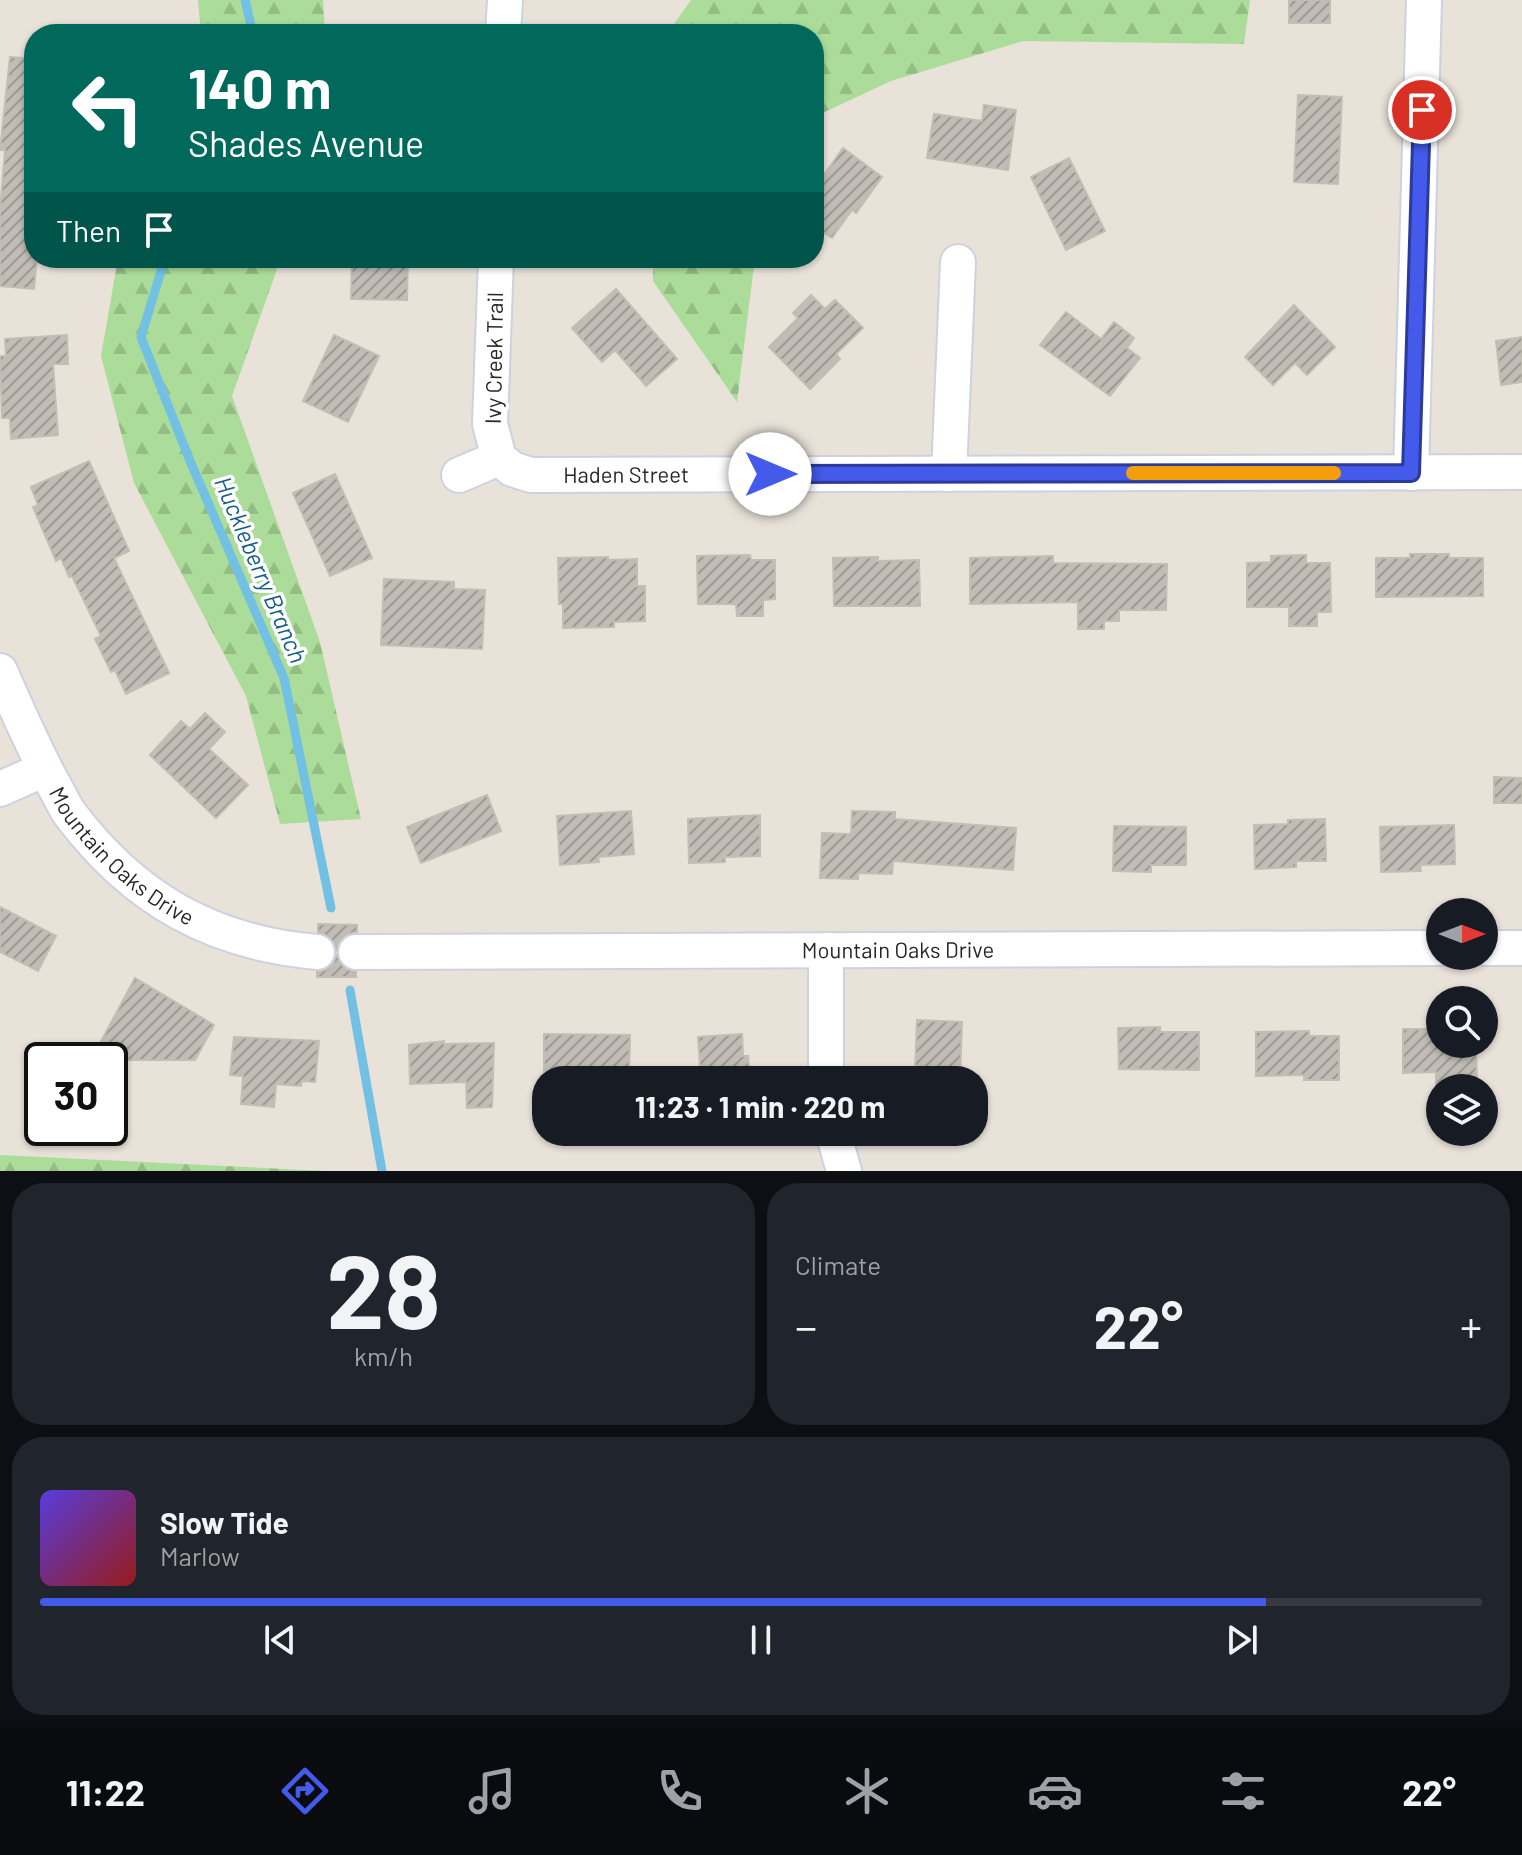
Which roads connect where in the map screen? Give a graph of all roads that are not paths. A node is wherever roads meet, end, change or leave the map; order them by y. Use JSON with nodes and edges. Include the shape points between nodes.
{"nodes":[{"id":1,"x":505,"y":0,"type":"edge"},
{"id":2,"x":1424,"y":0,"type":"edge"},
{"id":3,"x":504,"y":24,"type":"edge"},
{"id":4,"x":958,"y":262,"type":"dead end"},
{"id":5,"x":496,"y":268,"type":"edge"},
{"id":6,"x":499,"y":458,"type":"junction"},
{"id":7,"x":1522,"y":472,"type":"edge"},
{"id":8,"x":1411,"y":473,"type":"junction"},
{"id":9,"x":949,"y":474,"type":"junction"},
{"id":10,"x":459,"y":475,"type":"dead end"},
{"id":11,"x":0,"y":671,"type":"edge"},
{"id":12,"x":45,"y":769,"type":"junction"},
{"id":13,"x":0,"y":789,"type":"edge"},
{"id":14,"x":1426,"y":948,"type":"edge"},
{"id":15,"x":1498,"y":948,"type":"edge"},
{"id":16,"x":1522,"y":948,"type":"edge"},
{"id":17,"x":826,"y":950,"type":"junction"},
{"id":18,"x":317,"y":952,"type":"dead end"},
{"id":19,"x":356,"y":952,"type":"dead end"},
{"id":20,"x":826,"y":1066,"type":"edge"},
{"id":21,"x":837,"y":1146,"type":"edge"},
{"id":22,"x":844,"y":1171,"type":"edge"}],
"edges":[{"from":1,"to":3,"type":"street"},
{"from":2,"to":8,"type":"street"},
{"from":4,"to":9,"type":"street"},
{"from":5,"to":6,"type":"street","name":"Ivy Creek Trail","via":[[490,424]]},
{"from":6,"to":9,"type":"street","name":"Haden Street","via":[[531,475]]},
{"from":6,"to":10,"type":"street"},
{"from":7,"to":8,"type":"street","name":"Haden Street"},
{"from":8,"to":9,"type":"street","name":"Haden Street"},
{"from":11,"to":12,"type":"street","name":"Mountain Oaks Drive"},
{"from":12,"to":13,"type":"street"},
{"from":12,"to":18,"type":"street","name":"Mountain Oaks Drive","via":[[68,812],[162,904],[242,940]]},
{"from":14,"to":17,"type":"street","name":"Mountain Oaks Drive"},
{"from":15,"to":16,"type":"street"},
{"from":17,"to":19,"type":"street","name":"Mountain Oaks Drive"},
{"from":17,"to":20,"type":"street"},
{"from":21,"to":22,"type":"street"}]}
